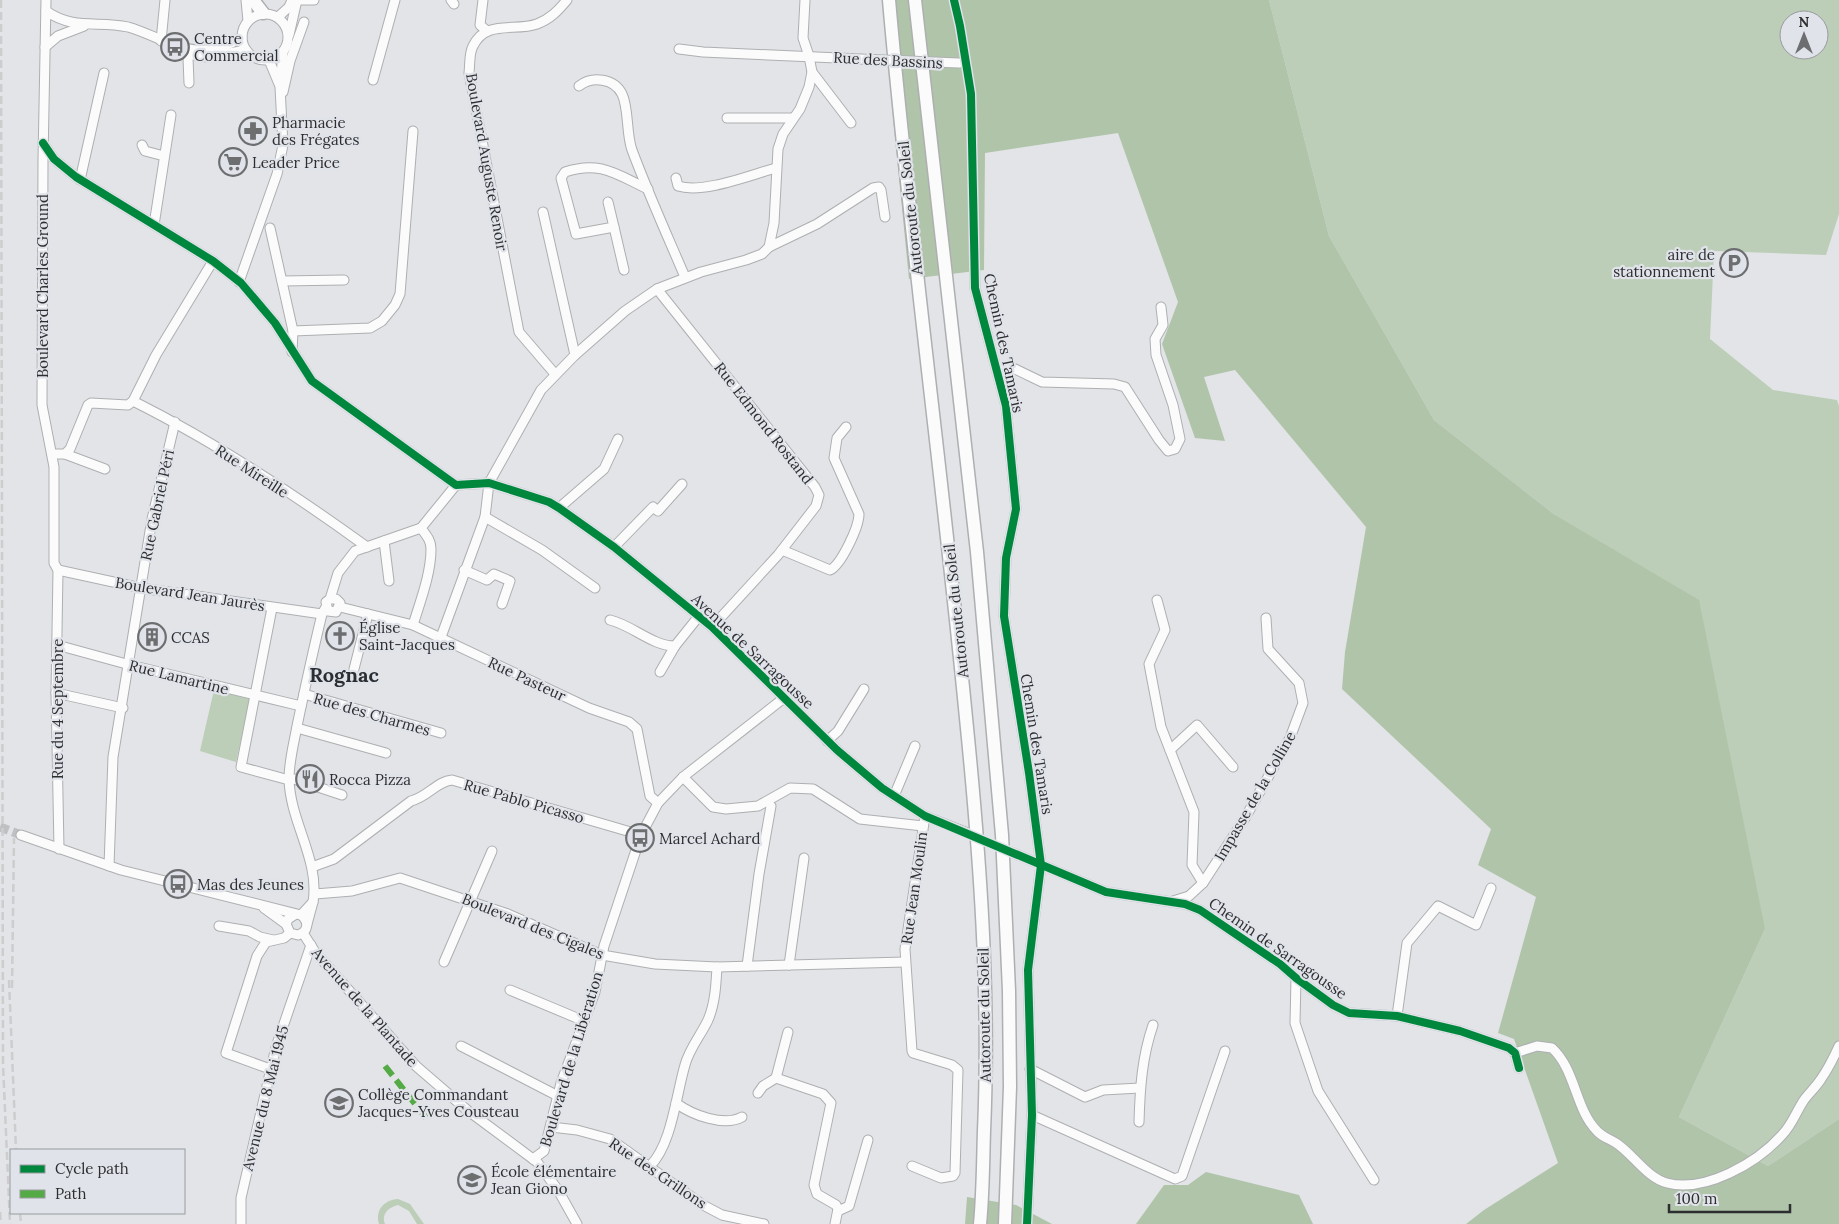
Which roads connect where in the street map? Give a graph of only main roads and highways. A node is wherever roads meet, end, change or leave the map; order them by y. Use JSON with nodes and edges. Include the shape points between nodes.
{"nodes":[{"id":1,"x":253,"y":0,"type":"edge"},
{"id":2,"x":889,"y":2,"type":"edge"},
{"id":3,"x":915,"y":2,"type":"edge"},
{"id":4,"x":263,"y":13,"type":"road end"},
{"id":5,"x":980,"y":1224,"type":"edge"},
{"id":6,"x":1005,"y":1224,"type":"edge"}],
"edges":[{"from":1,"to":4,"type":"highway"},
{"from":2,"to":5,"type":"highway","name":"Autoroute du Soleil","via":[[979,844],[986,1089]]},
{"from":3,"to":6,"type":"highway","name":"Autoroute du Soleil","via":[[976,552],[1002,834],[1010,1077]]}]}
